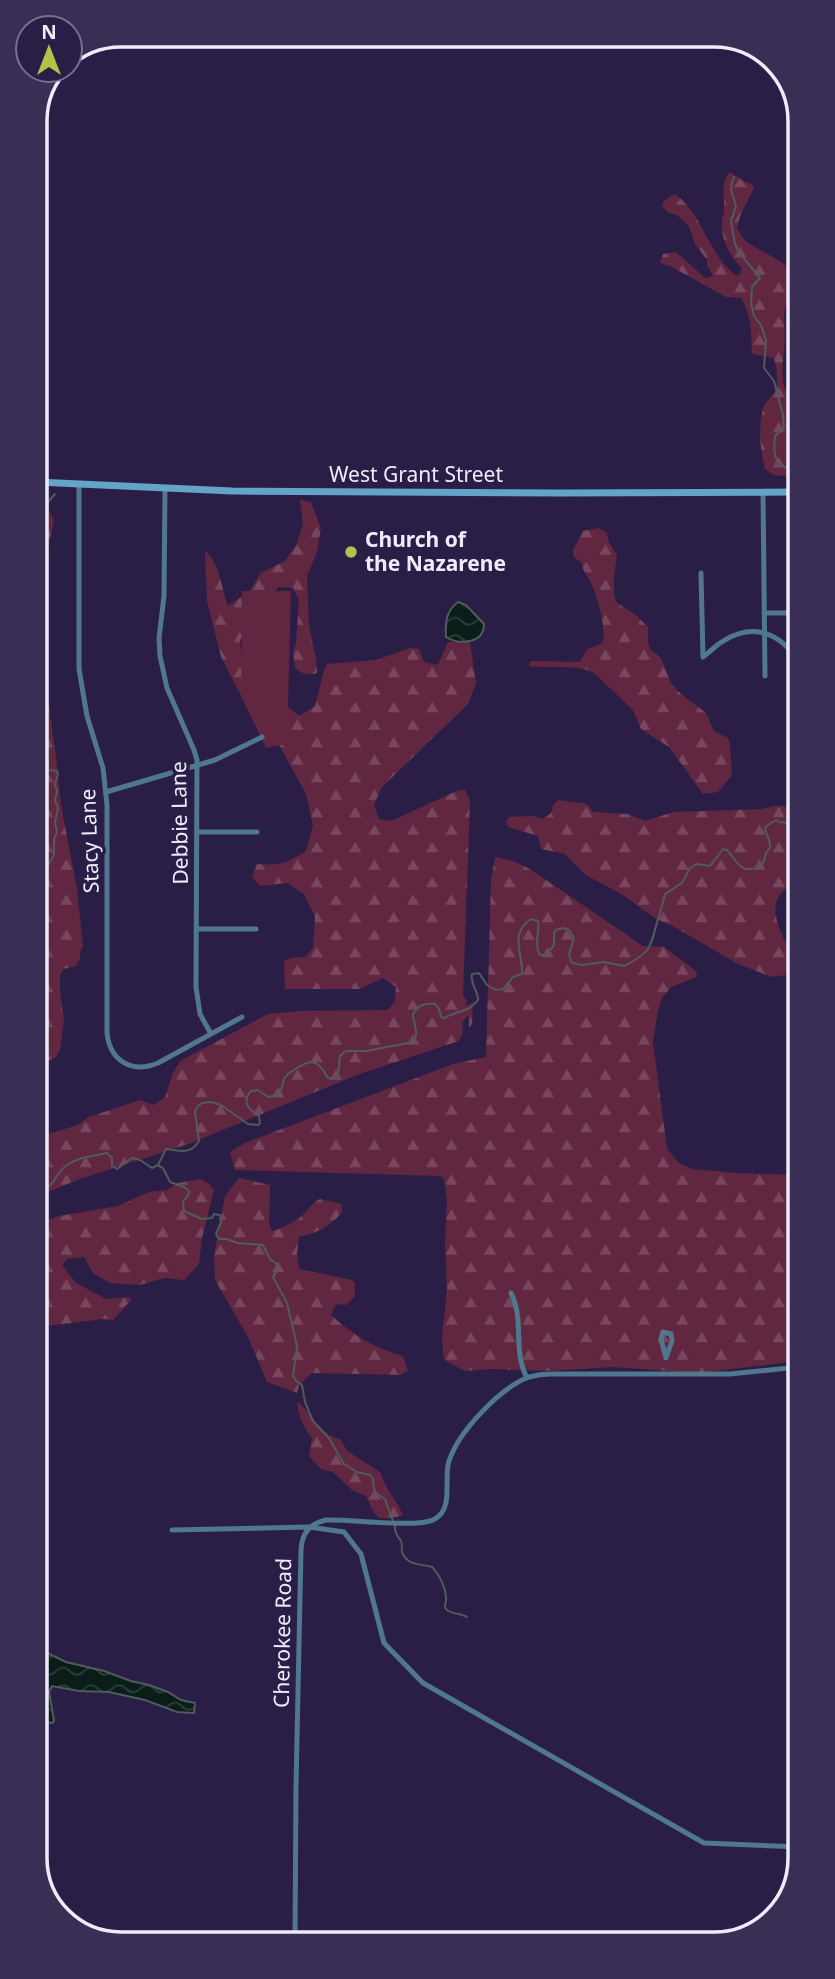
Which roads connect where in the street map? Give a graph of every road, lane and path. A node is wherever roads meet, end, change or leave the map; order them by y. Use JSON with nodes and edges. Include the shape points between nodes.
{"nodes":[{"id":1,"x":47,"y":483,"type":"edge"},
{"id":2,"x":79,"y":484,"type":"junction"},
{"id":3,"x":165,"y":489,"type":"junction"},
{"id":4,"x":763,"y":492,"type":"junction"},
{"id":5,"x":788,"y":492,"type":"edge"},
{"id":6,"x":701,"y":573,"type":"dead end"},
{"id":7,"x":788,"y":612,"type":"edge"},
{"id":8,"x":764,"y":613,"type":"junction"},
{"id":9,"x":765,"y":631,"type":"junction"},
{"id":10,"x":788,"y":648,"type":"edge"},
{"id":11,"x":765,"y":676,"type":"dead end"},
{"id":12,"x":262,"y":737,"type":"dead end"},
{"id":13,"x":197,"y":766,"type":"junction"},
{"id":14,"x":106,"y":792,"type":"junction"},
{"id":15,"x":198,"y":832,"type":"junction"},
{"id":16,"x":257,"y":832,"type":"dead end"},
{"id":17,"x":197,"y":929,"type":"junction"},
{"id":18,"x":256,"y":929,"type":"dead end"},
{"id":19,"x":242,"y":1017,"type":"dead end"},
{"id":20,"x":211,"y":1034,"type":"junction"},
{"id":21,"x":511,"y":1293,"type":"dead end"},
{"id":22,"x":666,"y":1358,"type":"dead end"},
{"id":23,"x":788,"y":1368,"type":"edge"},
{"id":24,"x":667,"y":1374,"type":"junction"},
{"id":25,"x":527,"y":1378,"type":"junction"},
{"id":26,"x":309,"y":1527,"type":"junction"},
{"id":27,"x":172,"y":1531,"type":"dead end"},
{"id":28,"x":788,"y":1846,"type":"edge"},
{"id":29,"x":295,"y":1932,"type":"edge"}],
"edges":[{"from":1,"to":2,"type":"main road","name":"West Grant Street"},
{"from":2,"to":3,"type":"main road","name":"West Grant Street"},
{"from":2,"to":14,"type":"street","name":"Stacy Lane","via":[[79,669]]},
{"from":3,"to":4,"type":"main road","name":"West Grant Street"},
{"from":3,"to":13,"type":"street","name":"Debbie Lane","via":[[160,656],[167,688]]},
{"from":4,"to":5,"type":"main road","name":"West Grant Street"},
{"from":4,"to":8,"type":"street"},
{"from":6,"to":9,"type":"street","via":[[702,657],[725,639]]},
{"from":7,"to":8,"type":"street"},
{"from":8,"to":9,"type":"street"},
{"from":9,"to":10,"type":"street"},
{"from":9,"to":11,"type":"street"},
{"from":12,"to":13,"type":"street"},
{"from":13,"to":14,"type":"street"},
{"from":13,"to":15,"type":"street","name":"Debbie Lane"},
{"from":14,"to":20,"type":"street","name":"Stacy Lane","via":[[107,1033],[111,1049],[131,1066],[145,1067]]},
{"from":15,"to":16,"type":"street"},
{"from":15,"to":17,"type":"street","name":"Debbie Lane"},
{"from":17,"to":18,"type":"street"},
{"from":17,"to":20,"type":"street","name":"Debbie Lane","via":[[197,996]]},
{"from":19,"to":20,"type":"street","name":"Stacy Lane"},
{"from":21,"to":25,"type":"street","via":[[519,1321],[519,1359]]},
{"from":22,"to":24,"type":"street"},
{"from":23,"to":24,"type":"street"},
{"from":24,"to":25,"type":"street"},
{"from":25,"to":26,"type":"street","via":[[492,1404],[460,1438],[448,1464],[446,1504],[435,1518],[427,1522],[326,1520]]},
{"from":26,"to":27,"type":"street"},
{"from":26,"to":28,"type":"street","via":[[344,1532],[361,1554],[384,1643],[423,1683],[704,1843]]},
{"from":26,"to":29,"type":"street","name":"Cherokee Road","via":[[301,1550]]}]}
